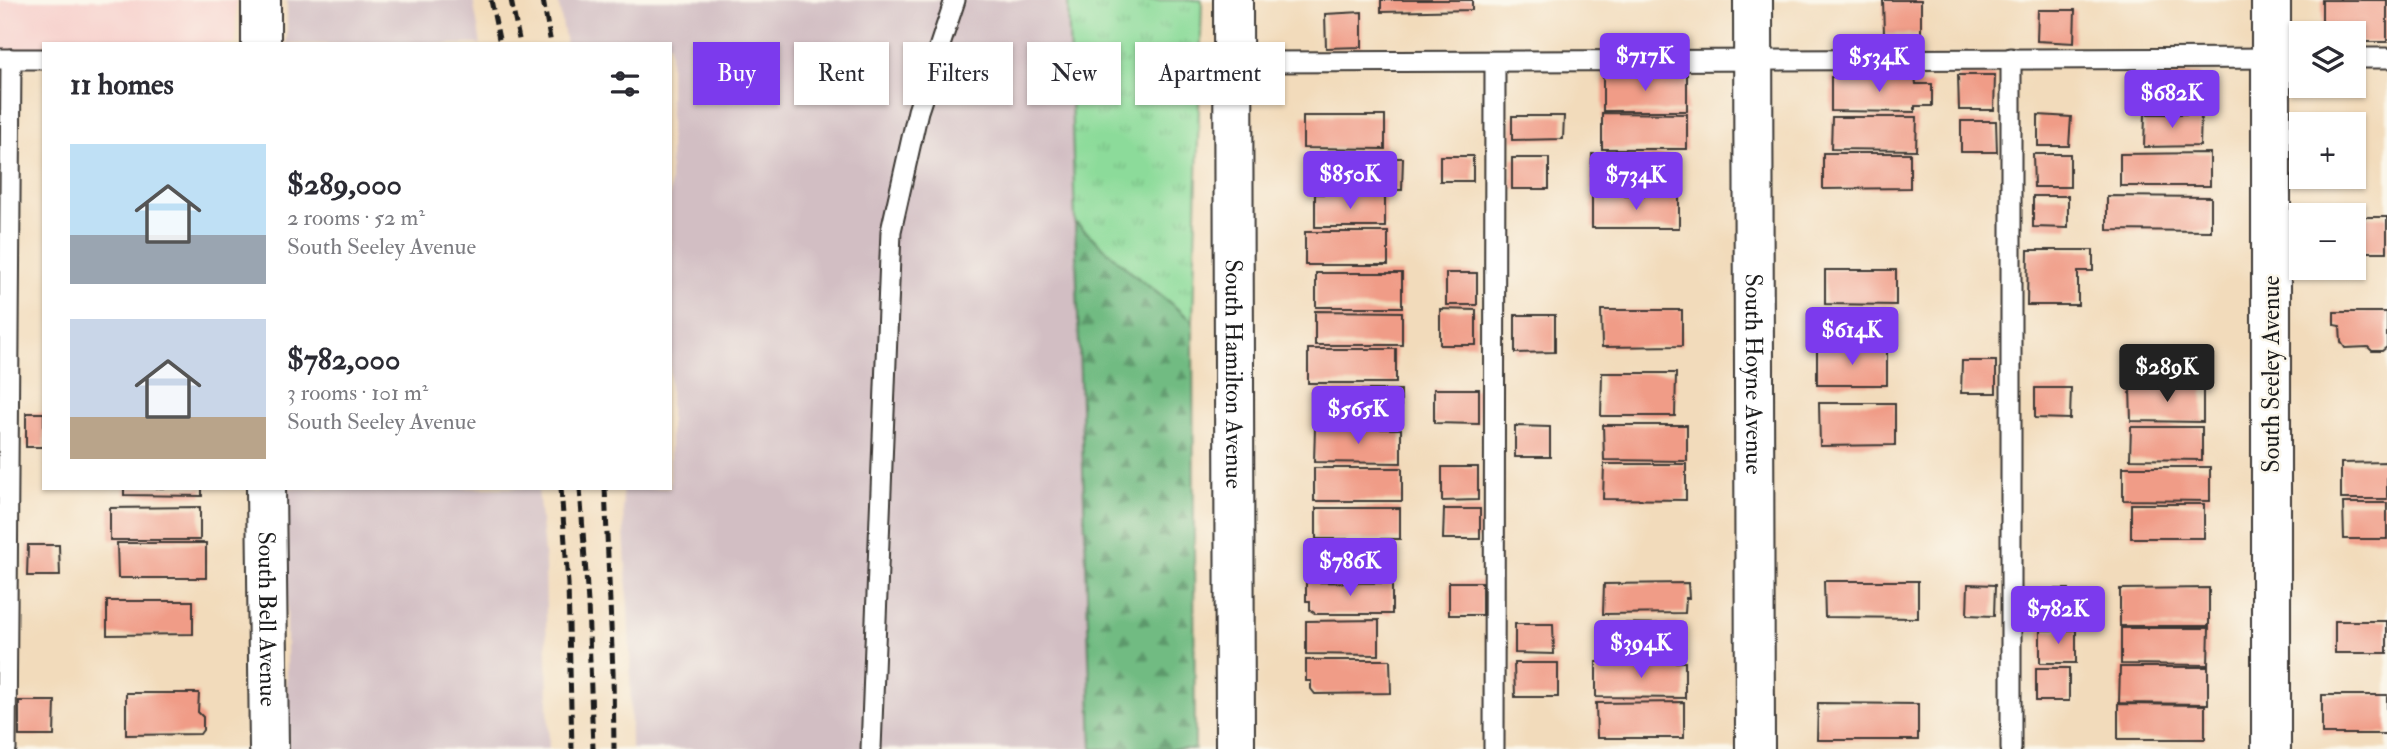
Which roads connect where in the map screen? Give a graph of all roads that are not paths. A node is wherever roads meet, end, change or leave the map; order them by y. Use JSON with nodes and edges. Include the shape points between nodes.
{"nodes":[{"id":1,"x":261,"y":0,"type":"edge"},
{"id":2,"x":955,"y":0,"type":"edge"},
{"id":3,"x":1233,"y":0,"type":"edge"},
{"id":4,"x":1753,"y":0,"type":"edge"},
{"id":5,"x":2271,"y":0,"type":"edge"},
{"id":6,"x":261,"y":42,"type":"edge"},
{"id":7,"x":1234,"y":42,"type":"edge"},
{"id":8,"x":2011,"y":58,"type":"junction"},
{"id":9,"x":2286,"y":58,"type":"edge"},
{"id":10,"x":2366,"y":58,"type":"edge"},
{"id":11,"x":2387,"y":58,"type":"edge"},
{"id":12,"x":42,"y":59,"type":"edge"},
{"id":13,"x":5,"y":60,"type":"edge"},
{"id":14,"x":1754,"y":60,"type":"junction"},
{"id":15,"x":1285,"y":62,"type":"edge"},
{"id":16,"x":1495,"y":62,"type":"junction"},
{"id":17,"x":1234,"y":105,"type":"edge"},
{"id":18,"x":266,"y":490,"type":"edge"},
{"id":19,"x":6,"y":749,"type":"edge"},
{"id":20,"x":269,"y":749,"type":"edge"},
{"id":21,"x":871,"y":749,"type":"edge"},
{"id":22,"x":1235,"y":749,"type":"edge"},
{"id":23,"x":1494,"y":749,"type":"edge"},
{"id":24,"x":1755,"y":749,"type":"edge"},
{"id":25,"x":2011,"y":749,"type":"edge"},
{"id":26,"x":2271,"y":749,"type":"edge"}],
"edges":[{"from":1,"to":6,"type":"street"},
{"from":2,"to":21,"type":"lane","via":[[918,111],[891,231]]},
{"from":3,"to":7,"type":"street","name":"South Hamilton Avenue"},
{"from":4,"to":14,"type":"street","name":"South Hoyne Avenue"},
{"from":5,"to":9,"type":"street","name":"South Seeley Avenue"},
{"from":8,"to":9,"type":"lane"},
{"from":8,"to":14,"type":"lane"},
{"from":8,"to":25,"type":"lane"},
{"from":9,"to":26,"type":"street","name":"South Seeley Avenue"},
{"from":10,"to":11,"type":"lane"},
{"from":12,"to":13,"type":"lane"},
{"from":13,"to":19,"type":"lane"},
{"from":14,"to":16,"type":"lane"},
{"from":14,"to":24,"type":"street","name":"South Hoyne Avenue"},
{"from":15,"to":16,"type":"lane"},
{"from":16,"to":23,"type":"lane"},
{"from":17,"to":22,"type":"street","name":"South Hamilton Avenue"},
{"from":18,"to":20,"type":"street","name":"South Bell Avenue"}]}
